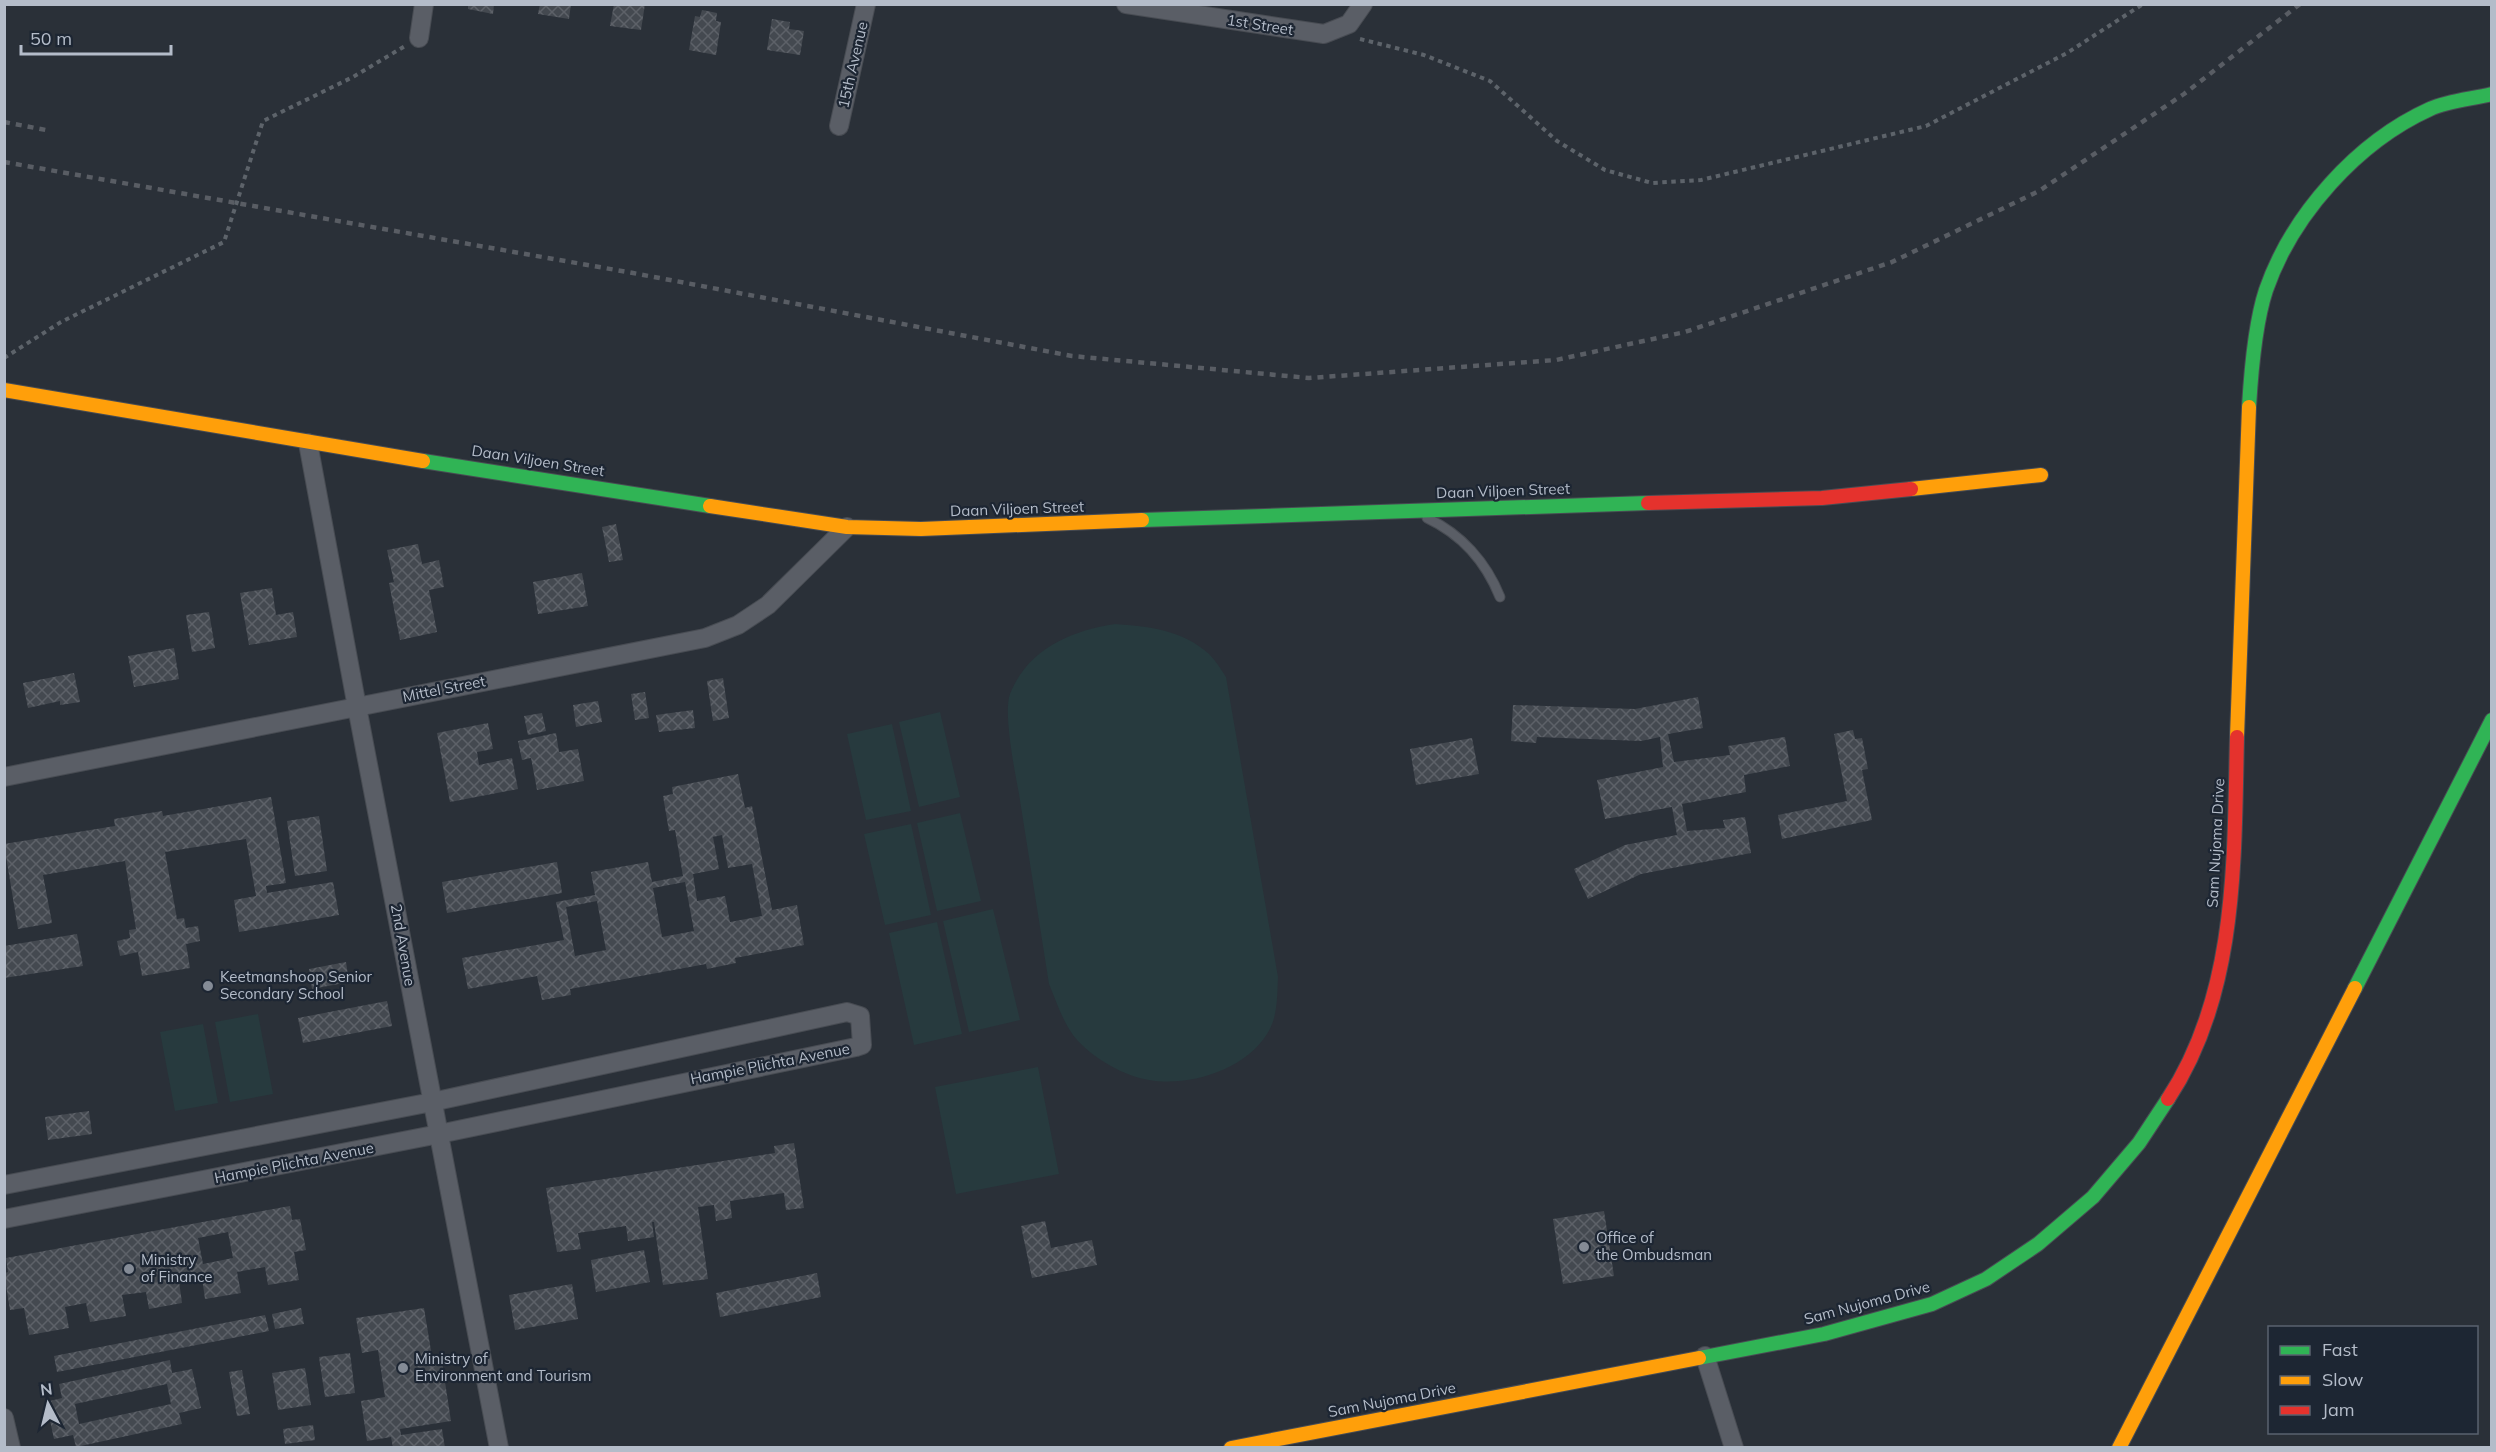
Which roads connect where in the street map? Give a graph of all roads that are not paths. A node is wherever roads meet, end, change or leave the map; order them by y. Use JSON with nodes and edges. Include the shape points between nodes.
{"nodes":[{"id":1,"x":424,"y":4,"type":"edge"},
{"id":2,"x":866,"y":4,"type":"edge"},
{"id":3,"x":1126,"y":4,"type":"edge"},
{"id":4,"x":1363,"y":4,"type":"edge"},
{"id":5,"x":419,"y":38,"type":"road end"},
{"id":6,"x":2492,"y":94,"type":"edge"},
{"id":7,"x":839,"y":126,"type":"dead end"},
{"id":8,"x":4,"y":390,"type":"edge"},
{"id":9,"x":308,"y":443,"type":"junction"},
{"id":10,"x":2041,"y":475,"type":"dead end"},
{"id":11,"x":1412,"y":510,"type":"junction"},
{"id":12,"x":847,"y":527,"type":"junction"},
{"id":13,"x":1500,"y":597,"type":"dead end"},
{"id":14,"x":357,"y":707,"type":"junction"},
{"id":15,"x":2492,"y":720,"type":"edge"},
{"id":16,"x":4,"y":777,"type":"edge"},
{"id":17,"x":432,"y":1102,"type":"junction"},
{"id":18,"x":440,"y":1134,"type":"junction"},
{"id":19,"x":4,"y":1185,"type":"edge"},
{"id":20,"x":4,"y":1219,"type":"edge"},
{"id":21,"x":1705,"y":1356,"type":"junction"},
{"id":22,"x":4,"y":1418,"type":"edge"},
{"id":23,"x":11,"y":1448,"type":"edge"},
{"id":24,"x":499,"y":1448,"type":"edge"},
{"id":25,"x":1231,"y":1448,"type":"edge"},
{"id":26,"x":1734,"y":1448,"type":"edge"},
{"id":27,"x":2119,"y":1448,"type":"edge"}],
"edges":[{"from":1,"to":5,"type":"street"},
{"from":2,"to":7,"type":"street","name":"15th Avenue"},
{"from":3,"to":4,"type":"street","name":"1st Street","via":[[1324,34],[1349,24]]},
{"from":6,"to":21,"type":"main road","name":"Sam Nujoma Drive","via":[[2432,108],[2396,127],[2334,178],[2290,237],[2265,293],[2251,370],[2233,878],[2224,947],[2209,1010],[2181,1079],[2139,1143],[2093,1197],[2038,1244],[1986,1279],[1932,1304],[1878,1321]]},
{"from":8,"to":9,"type":"main road","name":"Daan Viljoen Street"},
{"from":9,"to":12,"type":"main road","name":"Daan Viljoen Street"},
{"from":9,"to":14,"type":"street","name":"2nd Avenue"},
{"from":10,"to":11,"type":"main road","name":"Daan Viljoen Street","via":[[1822,498]]},
{"from":11,"to":12,"type":"main road","name":"Daan Viljoen Street","via":[[921,529]]},
{"from":11,"to":13,"type":"lane","via":[[1445,526],[1473,550]]},
{"from":12,"to":14,"type":"street","name":"Mittel Street","via":[[768,605],[738,626],[705,638]]},
{"from":14,"to":16,"type":"street","name":"Mittel Street"},
{"from":14,"to":17,"type":"street","name":"2nd Avenue"},
{"from":15,"to":27,"type":"main road"},
{"from":17,"to":18,"type":"street","name":"2nd Avenue"},
{"from":17,"to":18,"type":"street","name":"Hampie Plichta Avenue","via":[[847,1012],[860,1016],[863,1040],[856,1047]]},
{"from":17,"to":19,"type":"street","name":"Hampie Plichta Avenue"},
{"from":18,"to":20,"type":"street","name":"Hampie Plichta Avenue"},
{"from":18,"to":24,"type":"street","name":"2nd Avenue"},
{"from":21,"to":25,"type":"main road","name":"Sam Nujoma Drive"},
{"from":21,"to":26,"type":"street"},
{"from":22,"to":23,"type":"street"}]}
